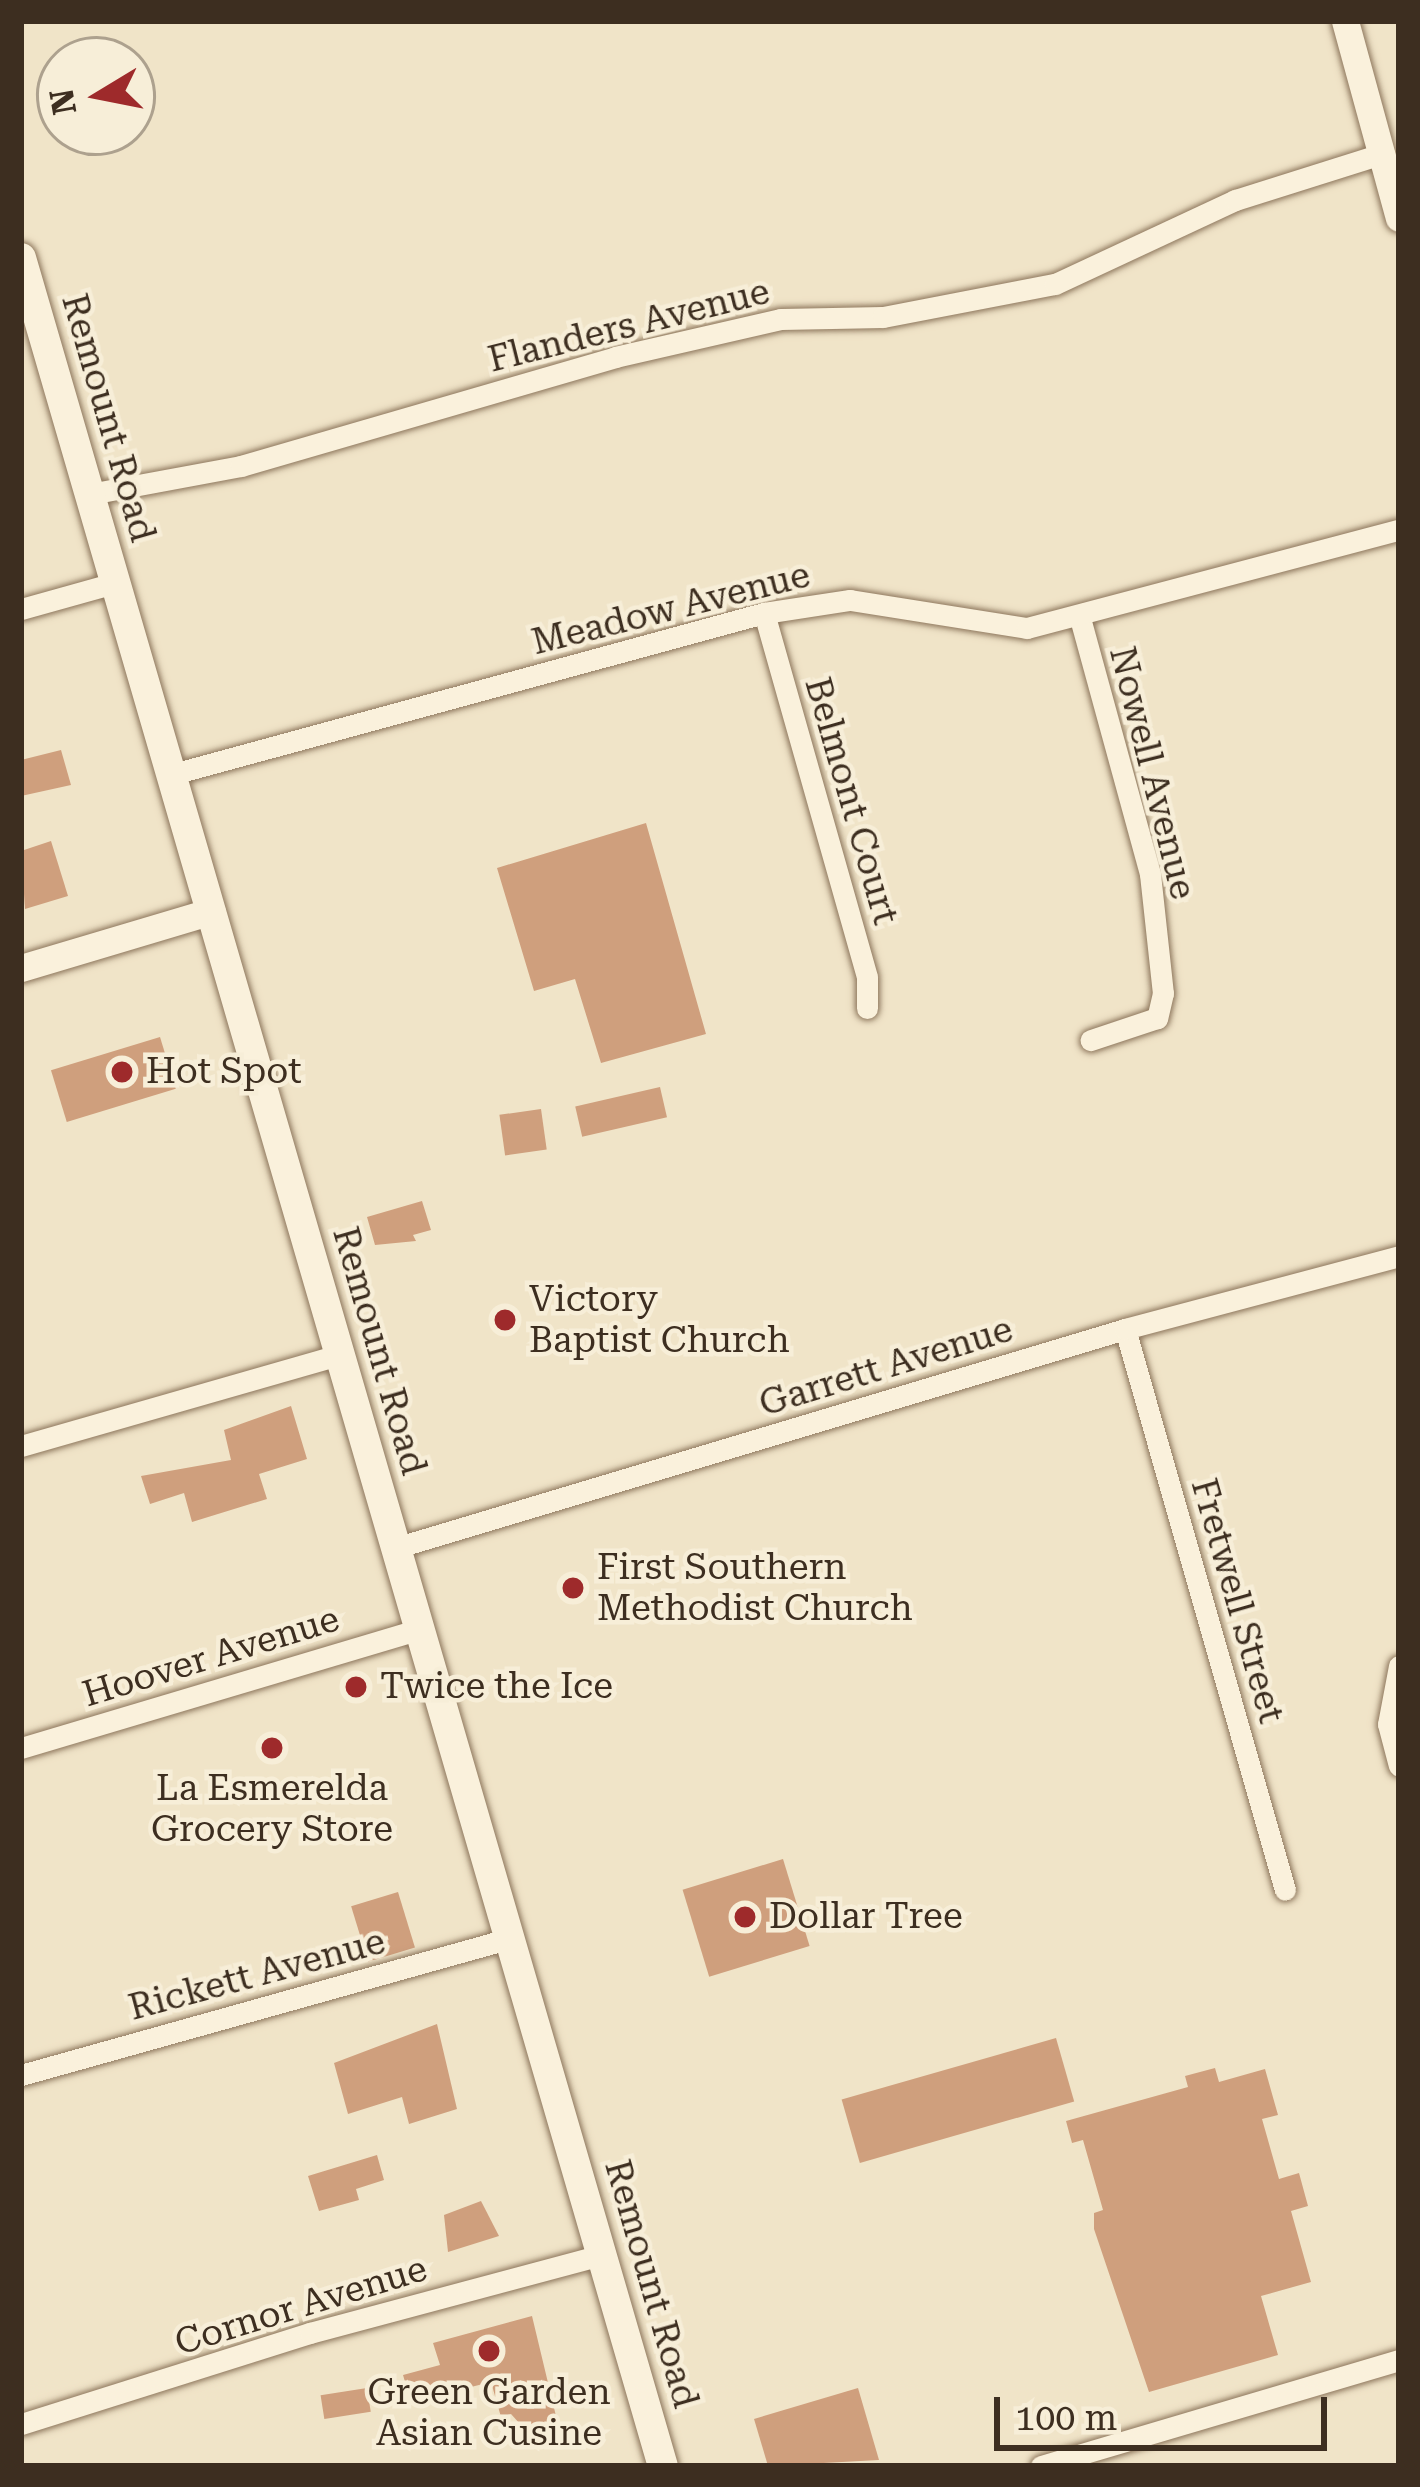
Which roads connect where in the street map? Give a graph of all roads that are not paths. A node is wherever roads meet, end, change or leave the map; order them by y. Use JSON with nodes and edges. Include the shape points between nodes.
{"nodes":[{"id":1,"x":1345,"y":21,"type":"edge"},
{"id":2,"x":1384,"y":152,"type":"junction"},
{"id":3,"x":1399,"y":218,"type":"edge"},
{"id":4,"x":21,"y":258,"type":"edge"},
{"id":5,"x":90,"y":494,"type":"junction"},
{"id":6,"x":1399,"y":530,"type":"edge"},
{"id":7,"x":114,"y":583,"type":"junction"},
{"id":8,"x":21,"y":609,"type":"edge"},
{"id":9,"x":764,"y":613,"type":"junction"},
{"id":10,"x":1080,"y":618,"type":"junction"},
{"id":11,"x":173,"y":774,"type":"junction"},
{"id":12,"x":212,"y":911,"type":"junction"},
{"id":13,"x":21,"y":968,"type":"edge"},
{"id":14,"x":868,"y":1008,"type":"dead end"},
{"id":15,"x":1091,"y":1040,"type":"dead end"},
{"id":16,"x":1399,"y":1256,"type":"edge"},
{"id":17,"x":1125,"y":1329,"type":"junction"},
{"id":18,"x":339,"y":1355,"type":"junction"},
{"id":19,"x":21,"y":1446,"type":"edge"},
{"id":20,"x":395,"y":1548,"type":"junction"},
{"id":21,"x":420,"y":1630,"type":"junction"},
{"id":22,"x":1399,"y":1666,"type":"edge"},
{"id":23,"x":21,"y":1748,"type":"edge"},
{"id":24,"x":1399,"y":1766,"type":"edge"},
{"id":25,"x":1285,"y":1891,"type":"dead end"},
{"id":26,"x":511,"y":1938,"type":"junction"},
{"id":27,"x":21,"y":2075,"type":"edge"},
{"id":28,"x":601,"y":2255,"type":"junction"},
{"id":29,"x":1399,"y":2360,"type":"edge"},
{"id":30,"x":21,"y":2424,"type":"edge"},
{"id":31,"x":663,"y":2466,"type":"edge"},
{"id":32,"x":1041,"y":2466,"type":"edge"}],
"edges":[{"from":1,"to":2,"type":"street"},
{"from":2,"to":3,"type":"street"},
{"from":2,"to":5,"type":"street","name":"Flanders Avenue","via":[[1235,200],[1055,284],[883,317],[781,320],[615,358],[241,466]]},
{"from":4,"to":5,"type":"main road","name":"Remount Road"},
{"from":5,"to":7,"type":"main road","name":"Remount Road"},
{"from":6,"to":10,"type":"street","name":"Meadow Avenue"},
{"from":7,"to":8,"type":"street"},
{"from":7,"to":11,"type":"main road","name":"Remount Road"},
{"from":9,"to":10,"type":"street","name":"Meadow Avenue","via":[[850,600],[1028,628]]},
{"from":9,"to":11,"type":"street","name":"Meadow Avenue"},
{"from":9,"to":14,"type":"street","name":"Belmont Court","via":[[867,977]]},
{"from":10,"to":15,"type":"street","name":"Nowell Avenue","via":[[1150,874],[1163,993],[1157,1018]]},
{"from":11,"to":12,"type":"main road","name":"Remount Road"},
{"from":12,"to":13,"type":"street"},
{"from":12,"to":18,"type":"main road","name":"Remount Road"},
{"from":16,"to":17,"type":"street","name":"Garrett Avenue"},
{"from":17,"to":20,"type":"street","name":"Garrett Avenue"},
{"from":17,"to":25,"type":"street","name":"Fretwell Street"},
{"from":18,"to":19,"type":"street"},
{"from":18,"to":20,"type":"main road","name":"Remount Road"},
{"from":20,"to":21,"type":"main road","name":"Remount Road"},
{"from":21,"to":23,"type":"street","name":"Hoover Avenue"},
{"from":21,"to":26,"type":"main road","name":"Remount Road"},
{"from":22,"to":24,"type":"street","via":[[1388,1724]]},
{"from":26,"to":27,"type":"street","name":"Rickett Avenue"},
{"from":26,"to":28,"type":"main road","name":"Remount Road"},
{"from":28,"to":30,"type":"street","name":"Cornor Avenue","via":[[310,2333]]},
{"from":28,"to":31,"type":"main road","name":"Remount Road"},
{"from":29,"to":32,"type":"street"}]}
